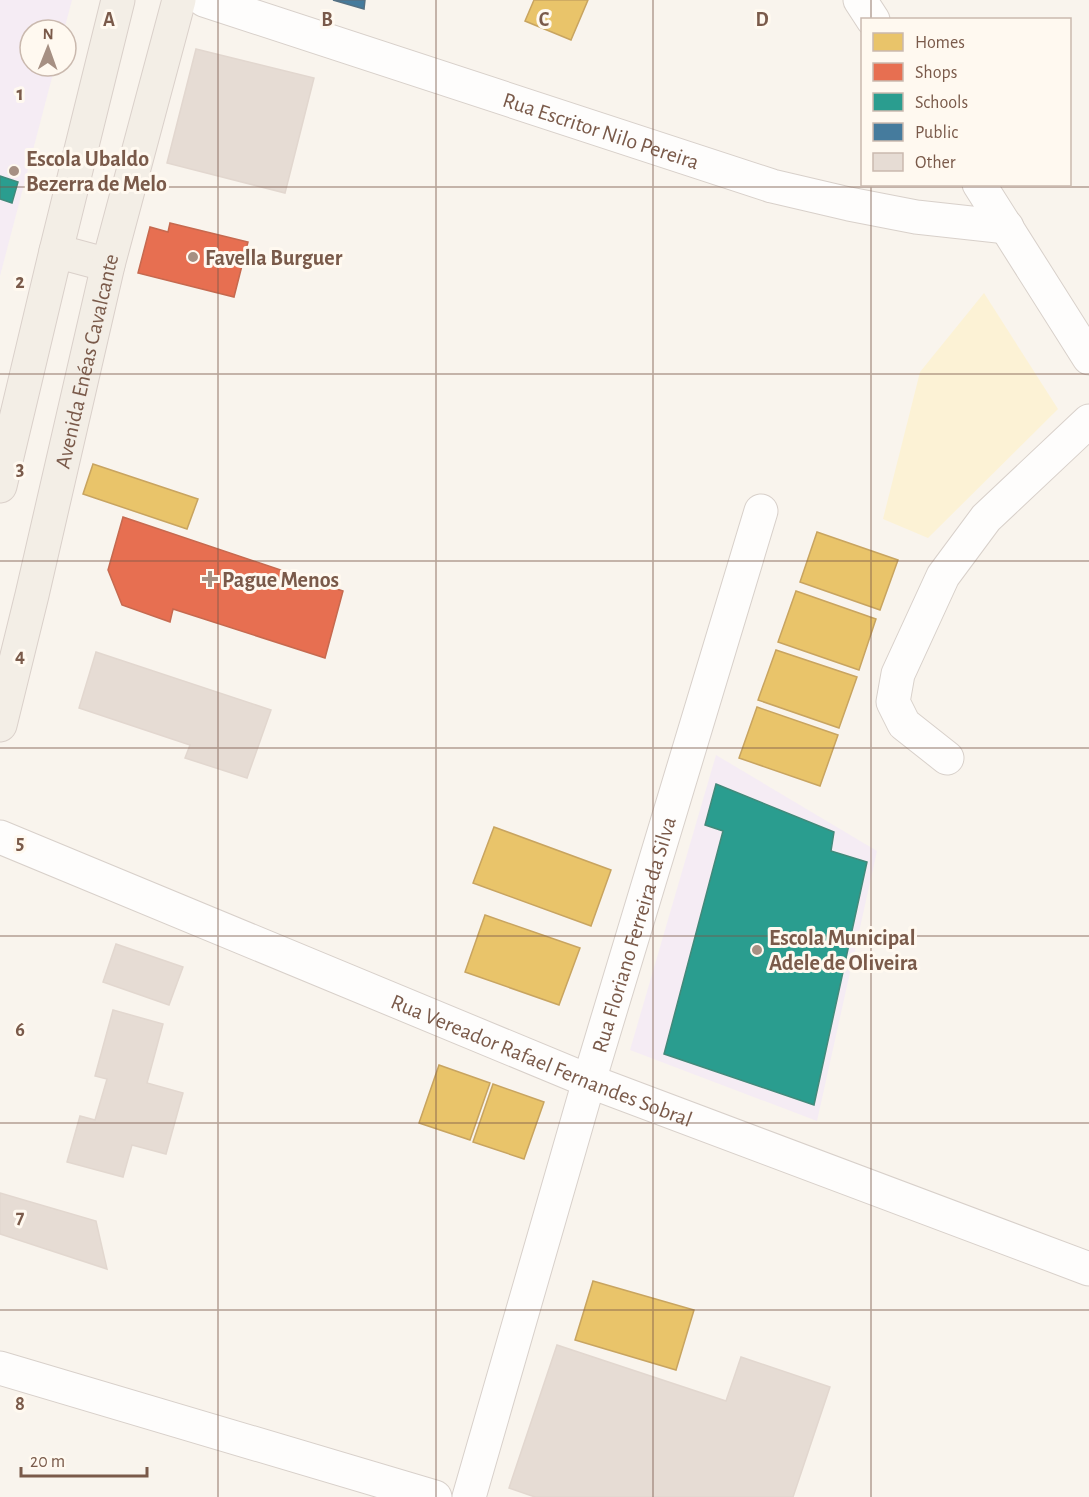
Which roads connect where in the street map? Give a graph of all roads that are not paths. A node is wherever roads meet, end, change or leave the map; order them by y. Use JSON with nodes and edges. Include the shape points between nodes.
{"nodes":[{"id":1,"x":118,"y":0,"type":"edge"},
{"id":2,"x":178,"y":0,"type":"edge"},
{"id":3,"x":204,"y":0,"type":"edge"},
{"id":4,"x":860,"y":0,"type":"edge"},
{"id":5,"x":872,"y":18,"type":"edge"},
{"id":6,"x":981,"y":186,"type":"edge"},
{"id":7,"x":1007,"y":227,"type":"junction"},
{"id":8,"x":56,"y":251,"type":"junction"},
{"id":9,"x":108,"y":265,"type":"junction"},
{"id":10,"x":1089,"y":358,"type":"edge"},
{"id":11,"x":1089,"y":421,"type":"edge"},
{"id":12,"x":0,"y":486,"type":"edge"},
{"id":13,"x":761,"y":512,"type":"dead end"},
{"id":14,"x":0,"y":725,"type":"edge"},
{"id":15,"x":946,"y":758,"type":"dead end"},
{"id":16,"x":0,"y":837,"type":"edge"},
{"id":17,"x":589,"y":1081,"type":"junction"},
{"id":18,"x":1089,"y":1269,"type":"edge"},
{"id":19,"x":0,"y":1368,"type":"edge"},
{"id":20,"x":435,"y":1497,"type":"edge"},
{"id":21,"x":470,"y":1497,"type":"edge"}],
"edges":[{"from":1,"to":8,"type":"main road"},
{"from":2,"to":9,"type":"main road","name":"Avenida Enéas Cavalcante"},
{"from":3,"to":7,"type":"street","name":"Rua Escritor Nilo Pereira","via":[[772,186],[916,217]]},
{"from":4,"to":5,"type":"street"},
{"from":6,"to":7,"type":"street"},
{"from":7,"to":10,"type":"street"},
{"from":8,"to":9,"type":"main road"},
{"from":8,"to":12,"type":"main road"},
{"from":9,"to":14,"type":"main road","name":"Avenida Enéas Cavalcante"},
{"from":11,"to":15,"type":"street","via":[[986,518],[944,576],[898,674],[893,702],[904,724]]},
{"from":13,"to":17,"type":"street","name":"Rua Floriano Ferreira da Silva"},
{"from":16,"to":17,"type":"street","name":"Rua Vereador Rafael Fernandes Sobral"},
{"from":17,"to":18,"type":"street","name":"Rua Vereador Rafael Fernandes Sobral"},
{"from":17,"to":21,"type":"street","name":"Rua Floriano Ferreira da Silva"},
{"from":19,"to":20,"type":"street"}]}
